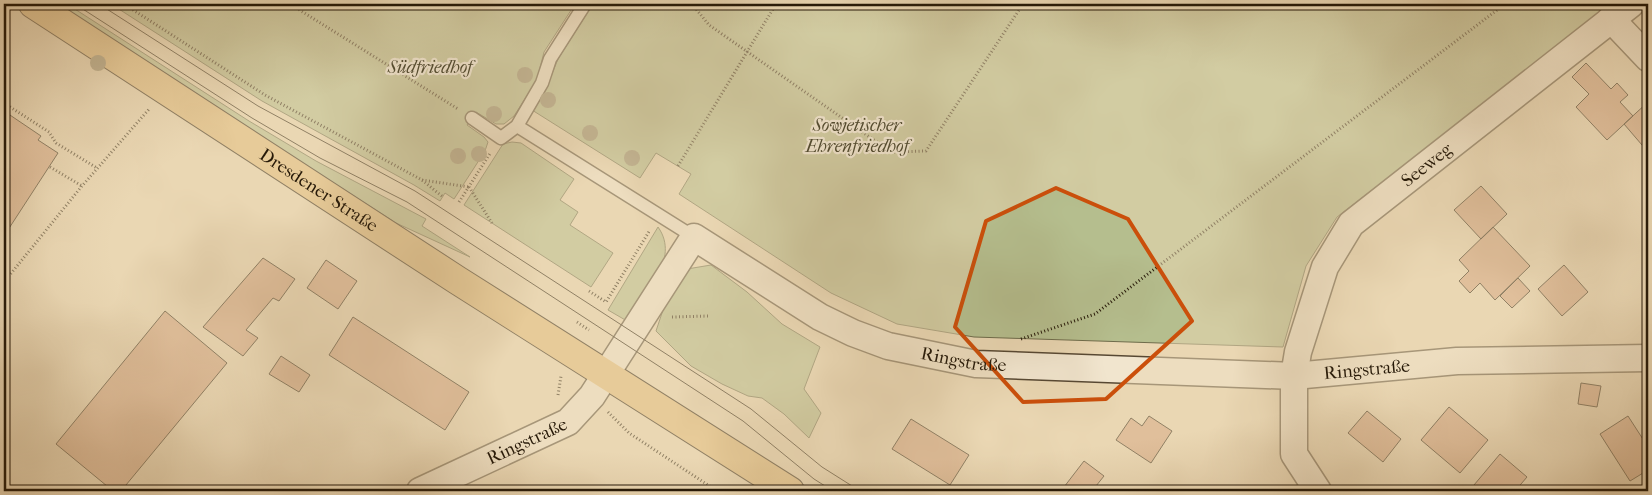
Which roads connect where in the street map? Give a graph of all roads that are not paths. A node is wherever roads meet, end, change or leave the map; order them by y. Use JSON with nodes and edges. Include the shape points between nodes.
{"nodes":[{"id":1,"x":33,"y":4,"type":"edge"},
{"id":2,"x":585,"y":4,"type":"edge"},
{"id":3,"x":1621,"y":11,"type":"edge"},
{"id":4,"x":1648,"y":58,"type":"edge"},
{"id":5,"x":472,"y":118,"type":"road end"},
{"id":6,"x":516,"y":126,"type":"junction"},
{"id":7,"x":694,"y":237,"type":"junction"},
{"id":8,"x":1648,"y":358,"type":"edge"},
{"id":9,"x":1294,"y":376,"type":"junction"},
{"id":10,"x":599,"y":385,"type":"junction"},
{"id":11,"x":420,"y":491,"type":"edge"},
{"id":12,"x":790,"y":491,"type":"edge"},
{"id":13,"x":1318,"y":491,"type":"edge"}],
"edges":[{"from":1,"to":10,"type":"main road","name":"Dresdener Straße"},
{"from":2,"to":6,"type":"lane","via":[[550,59],[542,83]]},
{"from":3,"to":4,"type":"street"},
{"from":3,"to":9,"type":"street","name":"Seeweg","via":[[1351,224],[1325,267],[1298,352]]},
{"from":5,"to":6,"type":"lane","via":[[501,138]]},
{"from":6,"to":7,"type":"lane"},
{"from":7,"to":9,"type":"street","name":"Ringstraße","via":[[820,317],[888,346],[976,364]]},
{"from":7,"to":10,"type":"street","name":"Ringstraße"},
{"from":8,"to":9,"type":"street","name":"Ringstraße","via":[[1458,361]]},
{"from":9,"to":13,"type":"street","name":"Seeweg","via":[[1294,454]]},
{"from":10,"to":11,"type":"street","name":"Ringstraße","via":[[568,422]]},
{"from":10,"to":12,"type":"main road","name":"Dresdener Straße"}]}
